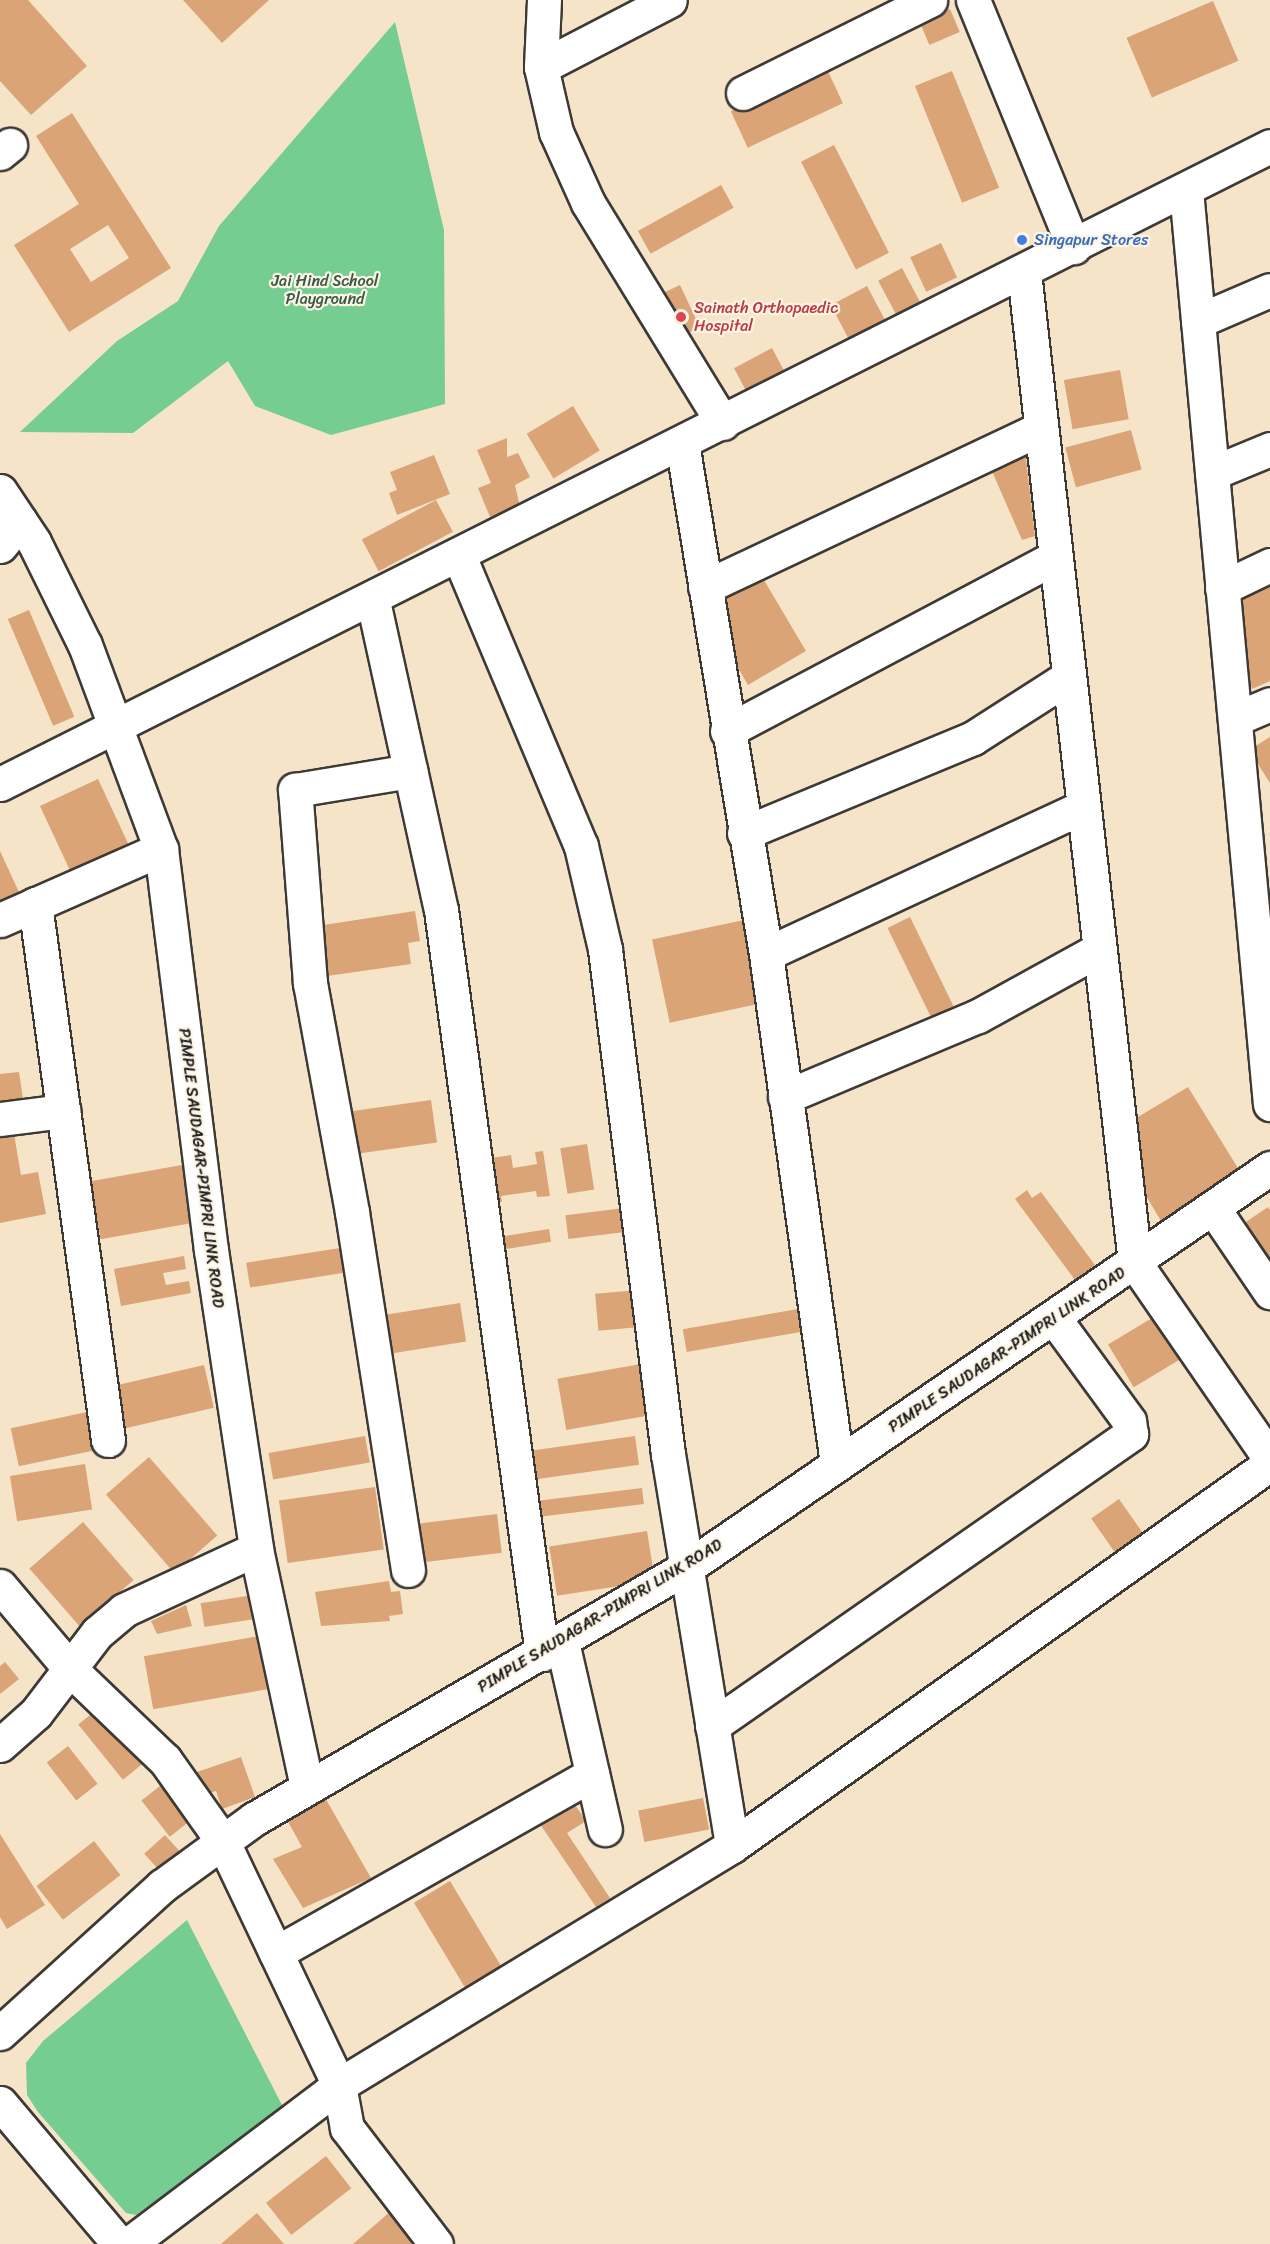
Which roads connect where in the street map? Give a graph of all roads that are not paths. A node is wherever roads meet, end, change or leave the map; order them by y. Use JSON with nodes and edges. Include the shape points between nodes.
{"nodes":[{"id":1,"x":544,"y":0,"type":"edge"},
{"id":2,"x":670,"y":0,"type":"edge"},
{"id":3,"x":930,"y":0,"type":"edge"},
{"id":4,"x":973,"y":0,"type":"edge"},
{"id":5,"x":541,"y":67,"type":"junction"},
{"id":6,"x":743,"y":93,"type":"dead end"},
{"id":7,"x":1270,"y":146,"type":"edge"},
{"id":8,"x":1186,"y":190,"type":"junction"},
{"id":9,"x":1074,"y":247,"type":"junction"},
{"id":10,"x":1024,"y":272,"type":"junction"},
{"id":11,"x":1270,"y":290,"type":"edge"},
{"id":12,"x":1198,"y":321,"type":"junction"},
{"id":13,"x":723,"y":423,"type":"junction"},
{"id":14,"x":1040,"y":429,"type":"junction"},
{"id":15,"x":681,"y":443,"type":"junction"},
{"id":16,"x":1270,"y":449,"type":"edge"},
{"id":17,"x":1212,"y":473,"type":"junction"},
{"id":18,"x":0,"y":491,"type":"edge"},
{"id":19,"x":20,"y":520,"type":"junction"},
{"id":20,"x":0,"y":546,"type":"edge"},
{"id":21,"x":459,"y":556,"type":"junction"},
{"id":22,"x":1054,"y":558,"type":"junction"},
{"id":23,"x":1270,"y":565,"type":"edge"},
{"id":24,"x":705,"y":587,"type":"junction"},
{"id":25,"x":1222,"y":588,"type":"junction"},
{"id":26,"x":373,"y":601,"type":"junction"},
{"id":27,"x":1067,"y":678,"type":"junction"},
{"id":28,"x":1270,"y":704,"type":"edge"},
{"id":29,"x":1235,"y":719,"type":"junction"},
{"id":30,"x":118,"y":726,"type":"junction"},
{"id":31,"x":726,"y":731,"type":"junction"},
{"id":32,"x":410,"y":771,"type":"junction"},
{"id":33,"x":0,"y":784,"type":"edge"},
{"id":34,"x":1080,"y":808,"type":"junction"},
{"id":35,"x":744,"y":832,"type":"junction"},
{"id":36,"x":161,"y":849,"type":"junction"},
{"id":37,"x":35,"y":904,"type":"junction"},
{"id":38,"x":0,"y":920,"type":"edge"},
{"id":39,"x":1098,"y":951,"type":"junction"},
{"id":40,"x":765,"y":954,"type":"junction"},
{"id":41,"x":785,"y":1097,"type":"junction"},
{"id":42,"x":1270,"y":1104,"type":"edge"},
{"id":43,"x":63,"y":1111,"type":"junction"},
{"id":44,"x":0,"y":1119,"type":"edge"},
{"id":45,"x":1270,"y":1168,"type":"edge"},
{"id":46,"x":1213,"y":1208,"type":"junction"},
{"id":47,"x":1135,"y":1263,"type":"junction"},
{"id":48,"x":1270,"y":1292,"type":"edge"},
{"id":49,"x":1054,"y":1318,"type":"junction"},
{"id":50,"x":108,"y":1440,"type":"dead end"},
{"id":51,"x":1270,"y":1459,"type":"edge"},
{"id":52,"x":837,"y":1464,"type":"junction"},
{"id":53,"x":1270,"y":1464,"type":"edge"},
{"id":54,"x":256,"y":1549,"type":"junction"},
{"id":55,"x":0,"y":1558,"type":"edge"},
{"id":56,"x":686,"y":1568,"type":"junction"},
{"id":57,"x":408,"y":1570,"type":"dead end"},
{"id":58,"x":3,"y":1589,"type":"edge"},
{"id":59,"x":552,"y":1648,"type":"junction"},
{"id":60,"x":70,"y":1670,"type":"junction"},
{"id":61,"x":712,"y":1726,"type":"junction"},
{"id":62,"x":0,"y":1745,"type":"edge"},
{"id":63,"x":592,"y":1774,"type":"junction"},
{"id":64,"x":307,"y":1787,"type":"junction"},
{"id":65,"x":605,"y":1829,"type":"dead end"},
{"id":66,"x":223,"y":1842,"type":"junction"},
{"id":67,"x":732,"y":1846,"type":"junction"},
{"id":68,"x":276,"y":1953,"type":"junction"},
{"id":69,"x":0,"y":2033,"type":"edge"},
{"id":70,"x":339,"y":2085,"type":"junction"},
{"id":71,"x":0,"y":2103,"type":"edge"},
{"id":72,"x":119,"y":2244,"type":"edge"},
{"id":73,"x":129,"y":2244,"type":"edge"},
{"id":74,"x":436,"y":2244,"type":"edge"}],
"edges":[{"from":1,"to":5,"type":"street"},
{"from":2,"to":5,"type":"street"},
{"from":3,"to":6,"type":"street"},
{"from":4,"to":9,"type":"street"},
{"from":5,"to":13,"type":"street","via":[[556,132],[588,203]]},
{"from":7,"to":8,"type":"street"},
{"from":8,"to":9,"type":"street"},
{"from":8,"to":12,"type":"street"},
{"from":9,"to":10,"type":"street"},
{"from":10,"to":13,"type":"street"},
{"from":10,"to":14,"type":"street"},
{"from":11,"to":12,"type":"street"},
{"from":12,"to":17,"type":"street"},
{"from":13,"to":15,"type":"street"},
{"from":14,"to":22,"type":"street"},
{"from":14,"to":24,"type":"street"},
{"from":15,"to":21,"type":"street"},
{"from":15,"to":24,"type":"street"},
{"from":16,"to":17,"type":"street"},
{"from":17,"to":25,"type":"street"},
{"from":18,"to":19,"type":"street","name":"PIMPLE SAUDAGAR-PIMPRI LINK ROAD"},
{"from":19,"to":20,"type":"street"},
{"from":19,"to":30,"type":"street","name":"PIMPLE SAUDAGAR-PIMPRI LINK ROAD","via":[[85,645]]},
{"from":21,"to":26,"type":"street"},
{"from":21,"to":56,"type":"street","via":[[581,846],[605,949]]},
{"from":22,"to":27,"type":"street"},
{"from":22,"to":31,"type":"street"},
{"from":23,"to":25,"type":"street"},
{"from":24,"to":31,"type":"street"},
{"from":25,"to":29,"type":"street"},
{"from":26,"to":30,"type":"street"},
{"from":26,"to":32,"type":"street"},
{"from":27,"to":34,"type":"street"},
{"from":27,"to":35,"type":"street","via":[[973,738]]},
{"from":28,"to":29,"type":"street"},
{"from":29,"to":42,"type":"street"},
{"from":30,"to":33,"type":"street"},
{"from":30,"to":36,"type":"street","name":"PIMPLE SAUDAGAR-PIMPRI LINK ROAD"},
{"from":31,"to":35,"type":"street"},
{"from":32,"to":57,"type":"street","via":[[295,790],[310,983],[352,1212]]},
{"from":32,"to":59,"type":"street","via":[[441,910]]},
{"from":34,"to":39,"type":"street"},
{"from":34,"to":40,"type":"street"},
{"from":35,"to":40,"type":"street"},
{"from":36,"to":37,"type":"street"},
{"from":36,"to":54,"type":"street","name":"PIMPLE SAUDAGAR-PIMPRI LINK ROAD","via":[[210,1250]]},
{"from":37,"to":38,"type":"street"},
{"from":37,"to":43,"type":"street"},
{"from":39,"to":41,"type":"street","via":[[978,1016]]},
{"from":39,"to":47,"type":"street"},
{"from":40,"to":41,"type":"street"},
{"from":41,"to":52,"type":"street"},
{"from":43,"to":44,"type":"street"},
{"from":43,"to":50,"type":"street"},
{"from":45,"to":46,"type":"street","name":"PIMPLE SAUDAGAR-PIMPRI LINK ROAD"},
{"from":46,"to":47,"type":"street","name":"PIMPLE SAUDAGAR-PIMPRI LINK ROAD"},
{"from":46,"to":48,"type":"street"},
{"from":47,"to":49,"type":"street","name":"PIMPLE SAUDAGAR-PIMPRI LINK ROAD"},
{"from":47,"to":51,"type":"street"},
{"from":49,"to":52,"type":"street","name":"PIMPLE SAUDAGAR-PIMPRI LINK ROAD"},
{"from":49,"to":61,"type":"street","via":[[1129,1421],[1131,1434]]},
{"from":52,"to":56,"type":"street","name":"PIMPLE SAUDAGAR-PIMPRI LINK ROAD"},
{"from":53,"to":67,"type":"street"},
{"from":54,"to":60,"type":"street","via":[[124,1610],[97,1633]]},
{"from":54,"to":64,"type":"street","name":"PIMPLE SAUDAGAR-PIMPRI LINK ROAD"},
{"from":55,"to":58,"type":"street"},
{"from":56,"to":59,"type":"street","name":"PIMPLE SAUDAGAR-PIMPRI LINK ROAD"},
{"from":56,"to":61,"type":"street"},
{"from":58,"to":60,"type":"street"},
{"from":59,"to":63,"type":"street"},
{"from":59,"to":64,"type":"street","name":"PIMPLE SAUDAGAR-PIMPRI LINK ROAD"},
{"from":60,"to":62,"type":"street","via":[[36,1713]]},
{"from":60,"to":66,"type":"street","via":[[165,1760]]},
{"from":61,"to":67,"type":"street"},
{"from":63,"to":65,"type":"street"},
{"from":63,"to":68,"type":"street"},
{"from":64,"to":66,"type":"street","name":"PIMPLE SAUDAGAR-PIMPRI LINK ROAD"},
{"from":66,"to":68,"type":"street"},
{"from":66,"to":69,"type":"street","name":"PIMPLE SAUDAGAR-PIMPRI LINK ROAD","via":[[162,1886]]},
{"from":67,"to":70,"type":"street"},
{"from":68,"to":70,"type":"street"},
{"from":70,"to":73,"type":"street"},
{"from":70,"to":74,"type":"street","via":[[347,2128]]},
{"from":71,"to":72,"type":"street"}]}
